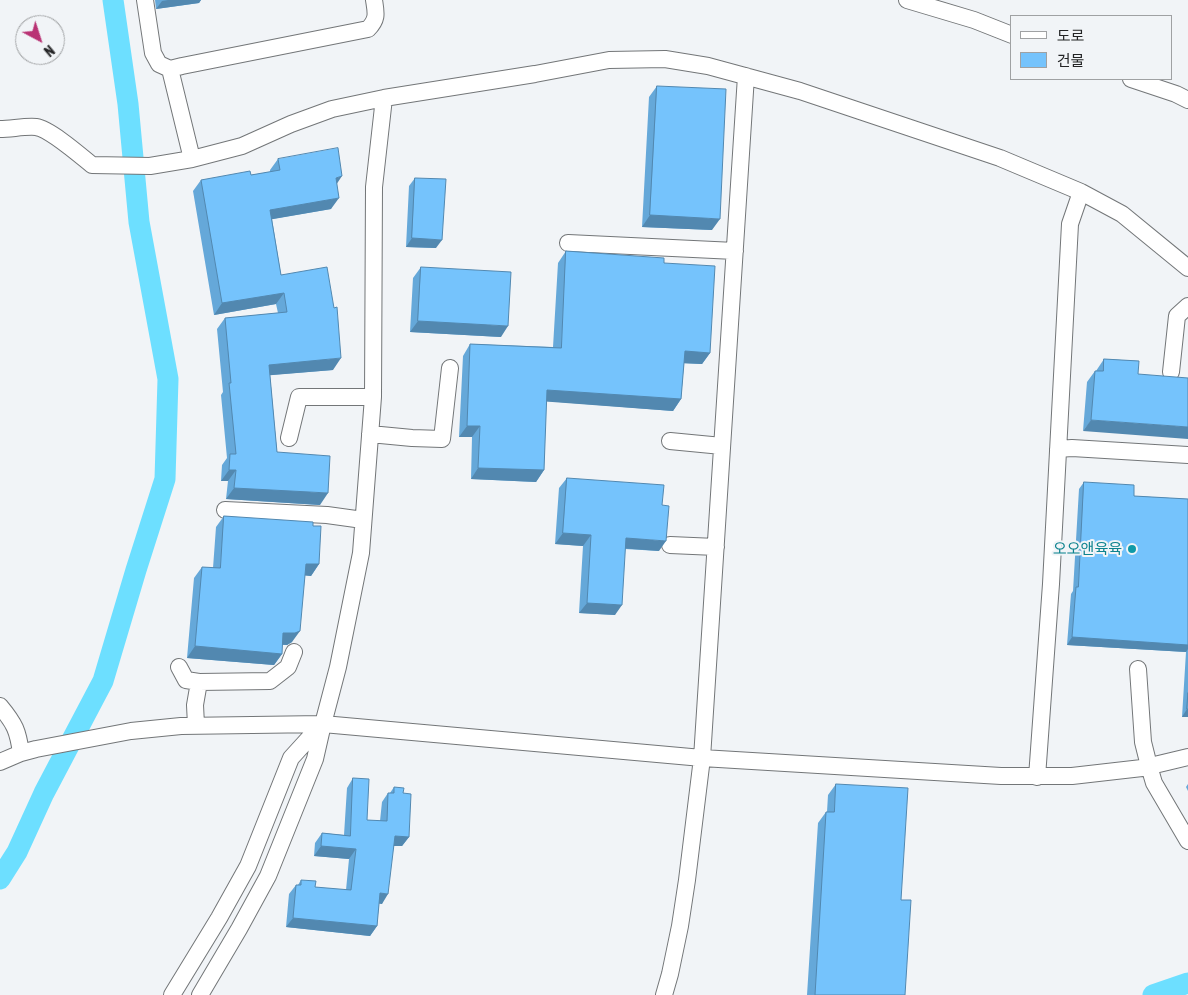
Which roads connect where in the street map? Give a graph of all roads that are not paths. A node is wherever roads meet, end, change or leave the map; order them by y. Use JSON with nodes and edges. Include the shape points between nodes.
{"nodes":[{"id":1,"x":146,"y":0,"type":"edge"},
{"id":2,"x":374,"y":0,"type":"edge"},
{"id":3,"x":906,"y":0,"type":"edge"},
{"id":4,"x":1010,"y":34,"type":"edge"},
{"id":5,"x":170,"y":69,"type":"junction"},
{"id":6,"x":746,"y":76,"type":"junction"},
{"id":7,"x":1133,"y":80,"type":"edge"},
{"id":8,"x":384,"y":98,"type":"junction"},
{"id":9,"x":1188,"y":100,"type":"edge"},
{"id":10,"x":0,"y":129,"type":"edge"},
{"id":11,"x":192,"y":159,"type":"junction"},
{"id":12,"x":1081,"y":192,"type":"junction"},
{"id":13,"x":568,"y":243,"type":"dead end"},
{"id":14,"x":735,"y":251,"type":"junction"},
{"id":15,"x":1188,"y":268,"type":"edge"},
{"id":16,"x":1188,"y":306,"type":"edge"},
{"id":17,"x":450,"y":368,"type":"dead end"},
{"id":18,"x":1171,"y":372,"type":"dead end"},
{"id":19,"x":373,"y":397,"type":"junction"},
{"id":20,"x":370,"y":434,"type":"junction"},
{"id":21,"x":289,"y":438,"type":"dead end"},
{"id":22,"x":670,"y":441,"type":"dead end"},
{"id":23,"x":722,"y":446,"type":"junction"},
{"id":24,"x":1058,"y":449,"type":"junction"},
{"id":25,"x":1188,"y":455,"type":"edge"},
{"id":26,"x":225,"y":510,"type":"dead end"},
{"id":27,"x":363,"y":520,"type":"junction"},
{"id":28,"x":670,"y":545,"type":"dead end"},
{"id":29,"x":716,"y":547,"type":"junction"},
{"id":30,"x":294,"y":652,"type":"dead end"},
{"id":31,"x":179,"y":667,"type":"dead end"},
{"id":32,"x":1138,"y":669,"type":"dead end"},
{"id":33,"x":199,"y":682,"type":"junction"},
{"id":34,"x":0,"y":706,"type":"edge"},
{"id":35,"x":322,"y":724,"type":"junction"},
{"id":36,"x":196,"y":725,"type":"junction"},
{"id":37,"x":29,"y":751,"type":"junction"},
{"id":38,"x":1188,"y":757,"type":"edge"},
{"id":39,"x":702,"y":758,"type":"junction"},
{"id":40,"x":0,"y":762,"type":"edge"},
{"id":41,"x":1149,"y":766,"type":"junction"},
{"id":42,"x":1038,"y":777,"type":"junction"},
{"id":43,"x":1188,"y":841,"type":"edge"},
{"id":44,"x":202,"y":991,"type":"edge"},
{"id":45,"x":174,"y":993,"type":"edge"},
{"id":46,"x":664,"y":995,"type":"edge"}],
"edges":[{"from":1,"to":5,"type":"street","via":[[153,53],[159,64]]},
{"from":2,"to":5,"type":"street","via":[[376,15],[368,29]]},
{"from":3,"to":4,"type":"street"},
{"from":5,"to":11,"type":"street"},
{"from":6,"to":8,"type":"street","via":[[665,60],[609,60]]},
{"from":6,"to":12,"type":"street","via":[[991,155]]},
{"from":6,"to":14,"type":"street"},
{"from":7,"to":9,"type":"street"},
{"from":8,"to":11,"type":"street","via":[[332,109],[242,146]]},
{"from":8,"to":19,"type":"street","via":[[374,187]]},
{"from":10,"to":11,"type":"street","via":[[37,127],[92,165],[150,166]]},
{"from":12,"to":15,"type":"street","via":[[1122,214]]},
{"from":12,"to":24,"type":"street","via":[[1070,224]]},
{"from":13,"to":14,"type":"street"},
{"from":14,"to":23,"type":"street"},
{"from":16,"to":18,"type":"street","via":[[1177,316]]},
{"from":17,"to":20,"type":"street","via":[[442,439]]},
{"from":19,"to":20,"type":"street"},
{"from":19,"to":21,"type":"street","via":[[299,397]]},
{"from":20,"to":27,"type":"street"},
{"from":22,"to":23,"type":"street"},
{"from":23,"to":29,"type":"street"},
{"from":24,"to":25,"type":"street"},
{"from":24,"to":42,"type":"street"},
{"from":26,"to":27,"type":"street"},
{"from":27,"to":35,"type":"street","via":[[361,553],[338,667]]},
{"from":28,"to":29,"type":"street"},
{"from":29,"to":39,"type":"street"},
{"from":30,"to":33,"type":"street","via":[[288,667],[270,681]]},
{"from":31,"to":33,"type":"street","via":[[186,680]]},
{"from":32,"to":41,"type":"street","via":[[1143,742]]},
{"from":33,"to":36,"type":"street"},
{"from":34,"to":37,"type":"street","via":[[12,720]]},
{"from":35,"to":36,"type":"street"},
{"from":35,"to":39,"type":"street"},
{"from":35,"to":44,"type":"street","via":[[315,759],[268,876]]},
{"from":35,"to":45,"type":"street","via":[[291,758],[248,866]]},
{"from":36,"to":37,"type":"street","via":[[131,731]]},
{"from":37,"to":40,"type":"street"},
{"from":38,"to":41,"type":"street"},
{"from":39,"to":42,"type":"street"},
{"from":39,"to":46,"type":"street","via":[[687,880]]},
{"from":41,"to":42,"type":"street"},
{"from":41,"to":43,"type":"street","via":[[1154,784]]}]}
